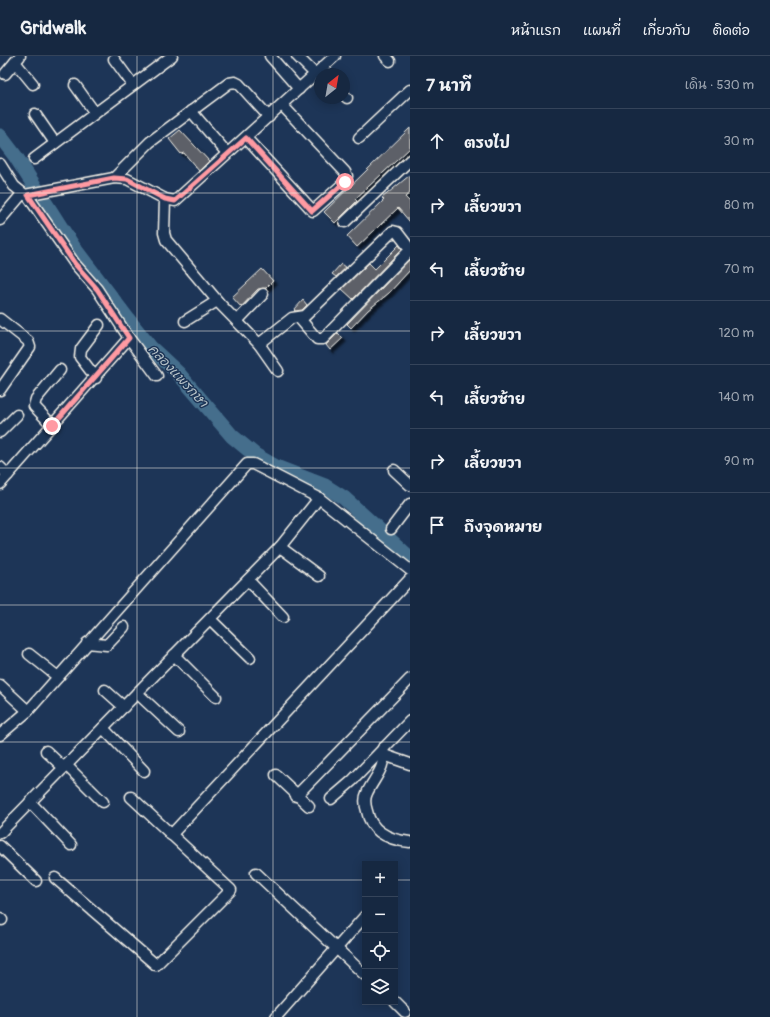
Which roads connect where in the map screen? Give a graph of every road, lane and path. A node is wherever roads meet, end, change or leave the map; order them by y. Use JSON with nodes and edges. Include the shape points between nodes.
{"nodes":[{"id":1,"x":172,"y":56,"type":"edge"},
{"id":2,"x":270,"y":56,"type":"edge"},
{"id":3,"x":297,"y":56,"type":"edge"},
{"id":4,"x":333,"y":57,"type":"edge"},
{"id":5,"x":18,"y":59,"type":"edge"},
{"id":6,"x":114,"y":59,"type":"dead end"},
{"id":7,"x":324,"y":68,"type":"edge"},
{"id":8,"x":314,"y":69,"type":"edge"},
{"id":9,"x":5,"y":74,"type":"dead end"},
{"id":10,"x":314,"y":78,"type":"edge"},
{"id":11,"x":33,"y":84,"type":"dead end"},
{"id":12,"x":75,"y":85,"type":"dead end"},
{"id":13,"x":133,"y":85,"type":"junction"},
{"id":14,"x":299,"y":89,"type":"junction"},
{"id":15,"x":410,"y":90,"type":"edge"},
{"id":16,"x":282,"y":105,"type":"junction"},
{"id":17,"x":191,"y":111,"type":"junction"},
{"id":18,"x":95,"y":113,"type":"junction"},
{"id":19,"x":35,"y":114,"type":"dead end"},
{"id":20,"x":268,"y":117,"type":"junction"},
{"id":21,"x":246,"y":138,"type":"junction"},
{"id":22,"x":359,"y":138,"type":"dead end"},
{"id":23,"x":55,"y":143,"type":"junction"},
{"id":24,"x":227,"y":153,"type":"junction"},
{"id":25,"x":34,"y":159,"type":"dead end"},
{"id":26,"x":410,"y":160,"type":"edge"},
{"id":27,"x":0,"y":164,"type":"edge"},
{"id":28,"x":114,"y":178,"type":"junction"},
{"id":29,"x":27,"y":194,"type":"junction"},
{"id":30,"x":165,"y":199,"type":"junction"},
{"id":31,"x":0,"y":220,"type":"edge"},
{"id":32,"x":345,"y":222,"type":"dead end"},
{"id":33,"x":410,"y":249,"type":"edge"},
{"id":34,"x":263,"y":294,"type":"dead end"},
{"id":35,"x":217,"y":301,"type":"junction"},
{"id":36,"x":0,"y":319,"type":"edge"},
{"id":37,"x":300,"y":319,"type":"junction"},
{"id":38,"x":185,"y":321,"type":"dead end"},
{"id":39,"x":237,"y":322,"type":"junction"},
{"id":40,"x":99,"y":325,"type":"dead end"},
{"id":41,"x":129,"y":338,"type":"junction"},
{"id":42,"x":259,"y":344,"type":"junction"},
{"id":43,"x":60,"y":370,"type":"dead end"},
{"id":44,"x":278,"y":371,"type":"dead end"},
{"id":45,"x":157,"y":376,"type":"dead end"},
{"id":46,"x":96,"y":378,"type":"junction"},
{"id":47,"x":0,"y":390,"type":"edge"},
{"id":48,"x":17,"y":415,"type":"dead end"},
{"id":49,"x":52,"y":426,"type":"junction"},
{"id":50,"x":0,"y":432,"type":"edge"},
{"id":51,"x":0,"y":467,"type":"edge"},
{"id":52,"x":394,"y":470,"type":"dead end"},
{"id":53,"x":8,"y":475,"type":"junction"},
{"id":54,"x":0,"y":484,"type":"edge"},
{"id":55,"x":410,"y":485,"type":"edge"},
{"id":56,"x":320,"y":498,"type":"junction"},
{"id":57,"x":410,"y":504,"type":"edge"},
{"id":58,"x":391,"y":529,"type":"dead end"},
{"id":59,"x":280,"y":547,"type":"junction"},
{"id":60,"x":410,"y":570,"type":"edge"},
{"id":61,"x":319,"y":576,"type":"dead end"},
{"id":62,"x":410,"y":578,"type":"edge"},
{"id":63,"x":248,"y":580,"type":"junction"},
{"id":64,"x":283,"y":617,"type":"dead end"},
{"id":65,"x":210,"y":619,"type":"junction"},
{"id":66,"x":124,"y":627,"type":"dead end"},
{"id":67,"x":88,"y":643,"type":"junction"},
{"id":68,"x":29,"y":654,"type":"dead end"},
{"id":69,"x":174,"y":655,"type":"junction"},
{"id":70,"x":250,"y":658,"type":"dead end"},
{"id":71,"x":58,"y":677,"type":"junction"},
{"id":72,"x":410,"y":679,"type":"edge"},
{"id":73,"x":0,"y":685,"type":"edge"},
{"id":74,"x":105,"y":690,"type":"dead end"},
{"id":75,"x":137,"y":693,"type":"junction"},
{"id":76,"x":216,"y":697,"type":"dead end"},
{"id":77,"x":124,"y":707,"type":"junction"},
{"id":78,"x":28,"y":711,"type":"junction"},
{"id":79,"x":410,"y":721,"type":"edge"},
{"id":80,"x":103,"y":728,"type":"junction"},
{"id":81,"x":179,"y":732,"type":"dead end"},
{"id":82,"x":410,"y":732,"type":"edge"},
{"id":83,"x":0,"y":735,"type":"edge"},
{"id":84,"x":395,"y":735,"type":"junction"},
{"id":85,"x":46,"y":751,"type":"dead end"},
{"id":86,"x":384,"y":752,"type":"junction"},
{"id":87,"x":410,"y":764,"type":"edge"},
{"id":88,"x":65,"y":766,"type":"junction"},
{"id":89,"x":144,"y":771,"type":"dead end"},
{"id":90,"x":276,"y":775,"type":"dead end"},
{"id":91,"x":296,"y":796,"type":"junction"},
{"id":92,"x":131,"y":797,"type":"dead end"},
{"id":93,"x":331,"y":799,"type":"dead end"},
{"id":94,"x":30,"y":802,"type":"junction"},
{"id":95,"x":103,"y":802,"type":"dead end"},
{"id":96,"x":309,"y":806,"type":"dead end"},
{"id":97,"x":2,"y":828,"type":"edge"},
{"id":98,"x":171,"y":835,"type":"junction"},
{"id":99,"x":410,"y":842,"type":"edge"},
{"id":100,"x":71,"y":845,"type":"dead end"},
{"id":101,"x":0,"y":846,"type":"edge"},
{"id":102,"x":256,"y":873,"type":"dead end"},
{"id":103,"x":54,"y":878,"type":"dead end"},
{"id":104,"x":36,"y":881,"type":"dead end"},
{"id":105,"x":362,"y":919,"type":"edge"},
{"id":106,"x":337,"y":948,"type":"junction"},
{"id":107,"x":362,"y":971,"type":"edge"},
{"id":108,"x":398,"y":1005,"type":"edge"},
{"id":109,"x":406,"y":1012,"type":"edge"},
{"id":110,"x":276,"y":1017,"type":"edge"}],
"edges":[{"from":1,"to":13,"type":"street"},
{"from":2,"to":14,"type":"street"},
{"from":3,"to":8,"type":"street"},
{"from":4,"to":7,"type":"street"},
{"from":5,"to":9,"type":"street"},
{"from":5,"to":11,"type":"street"},
{"from":6,"to":13,"type":"street"},
{"from":10,"to":14,"type":"street"},
{"from":12,"to":18,"type":"street"},
{"from":13,"to":18,"type":"street"},
{"from":14,"to":16,"type":"street"},
{"from":15,"to":22,"type":"street"},
{"from":16,"to":20,"type":"street"},
{"from":16,"to":21,"type":"street","via":[[345,172],[345,182],[312,211]]},
{"from":17,"to":20,"type":"street","via":[[232,82],[238,84]]},
{"from":17,"to":24,"type":"street"},
{"from":17,"to":28,"type":"street","via":[[150,142]]},
{"from":18,"to":23,"type":"street"},
{"from":19,"to":23,"type":"street"},
{"from":20,"to":21,"type":"street"},
{"from":21,"to":24,"type":"street"},
{"from":23,"to":25,"type":"street"},
{"from":24,"to":30,"type":"street","via":[[175,201]]},
{"from":26,"to":32,"type":"street"},
{"from":27,"to":29,"type":"street","via":[[14,186]]},
{"from":28,"to":29,"type":"street"},
{"from":28,"to":30,"type":"street","via":[[131,180]]},
{"from":29,"to":31,"type":"street"},
{"from":29,"to":41,"type":"street","via":[[75,264],[97,289]]},
{"from":30,"to":35,"type":"street","via":[[166,240]]},
{"from":33,"to":37,"type":"street","via":[[397,232],[393,231]]},
{"from":33,"to":37,"type":"street","via":[[323,339],[317,339]]},
{"from":34,"to":39,"type":"street"},
{"from":35,"to":38,"type":"street"},
{"from":35,"to":39,"type":"street"},
{"from":36,"to":47,"type":"street","via":[[28,341],[30,347]]},
{"from":37,"to":42,"type":"street","via":[[292,318]]},
{"from":39,"to":42,"type":"street"},
{"from":40,"to":46,"type":"street","via":[[81,349],[80,357]]},
{"from":41,"to":45,"type":"street"},
{"from":41,"to":46,"type":"street"},
{"from":42,"to":44,"type":"street"},
{"from":43,"to":49,"type":"street","via":[[36,399],[34,406]]},
{"from":46,"to":49,"type":"street"},
{"from":48,"to":50,"type":"street"},
{"from":49,"to":53,"type":"street"},
{"from":51,"to":53,"type":"street"},
{"from":52,"to":55,"type":"street"},
{"from":53,"to":54,"type":"street"},
{"from":56,"to":59,"type":"street"},
{"from":56,"to":60,"type":"street"},
{"from":56,"to":67,"type":"street","via":[[253,464],[247,464]]},
{"from":57,"to":58,"type":"street"},
{"from":59,"to":61,"type":"street"},
{"from":59,"to":63,"type":"street"},
{"from":62,"to":98,"type":"street"},
{"from":63,"to":64,"type":"street"},
{"from":63,"to":65,"type":"street"},
{"from":65,"to":69,"type":"street"},
{"from":65,"to":70,"type":"street"},
{"from":66,"to":67,"type":"street","via":[[107,645]]},
{"from":67,"to":71,"type":"street"},
{"from":68,"to":71,"type":"street"},
{"from":69,"to":75,"type":"street"},
{"from":69,"to":76,"type":"street"},
{"from":71,"to":78,"type":"street"},
{"from":72,"to":91,"type":"street"},
{"from":73,"to":78,"type":"street"},
{"from":74,"to":77,"type":"street"},
{"from":75,"to":77,"type":"street"},
{"from":75,"to":81,"type":"street"},
{"from":77,"to":80,"type":"street"},
{"from":78,"to":83,"type":"street"},
{"from":79,"to":84,"type":"street"},
{"from":80,"to":88,"type":"street"},
{"from":80,"to":89,"type":"street"},
{"from":82,"to":84,"type":"street"},
{"from":84,"to":86,"type":"street"},
{"from":85,"to":88,"type":"street"},
{"from":86,"to":87,"type":"street"},
{"from":86,"to":93,"type":"street"},
{"from":86,"to":99,"type":"street","via":[[382,766],[367,793],[365,803],[369,820],[375,829],[389,838]]},
{"from":88,"to":94,"type":"street"},
{"from":88,"to":95,"type":"street"},
{"from":90,"to":91,"type":"street"},
{"from":91,"to":96,"type":"street"},
{"from":92,"to":98,"type":"street"},
{"from":94,"to":97,"type":"street"},
{"from":94,"to":100,"type":"street"},
{"from":98,"to":103,"type":"street","via":[[231,890],[156,965]]},
{"from":101,"to":104,"type":"street"},
{"from":102,"to":106,"type":"street"},
{"from":105,"to":106,"type":"street"},
{"from":106,"to":107,"type":"street"},
{"from":106,"to":110,"type":"street"},
{"from":108,"to":109,"type":"street"}]}
